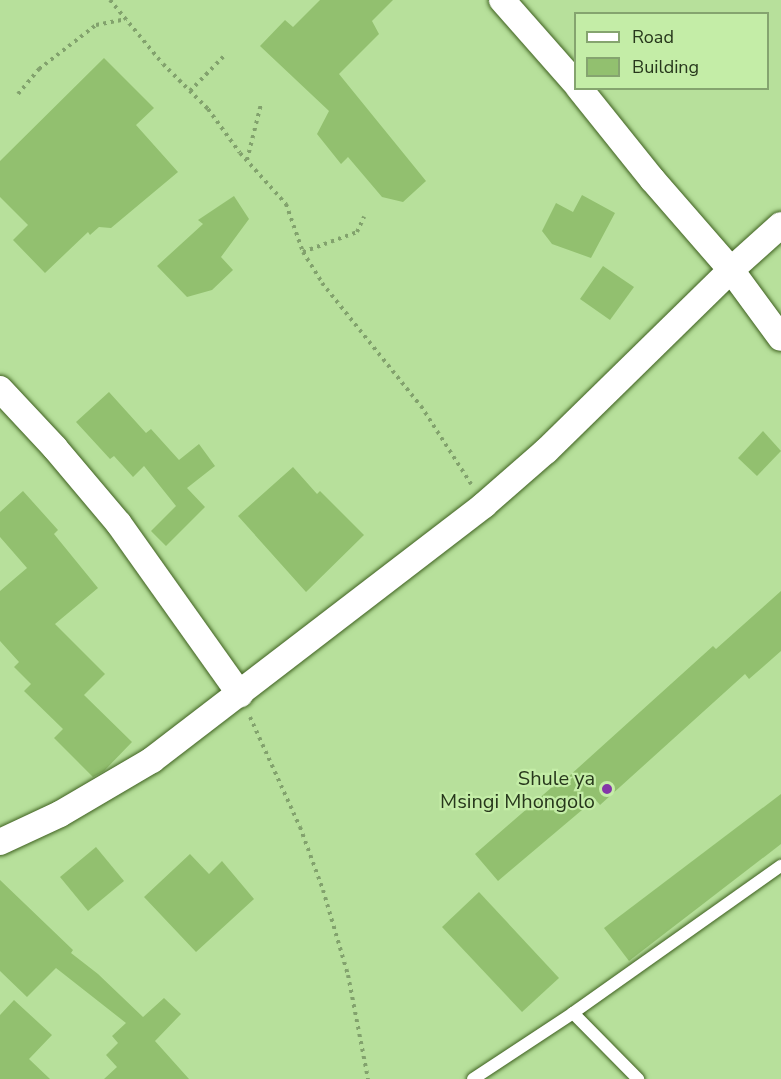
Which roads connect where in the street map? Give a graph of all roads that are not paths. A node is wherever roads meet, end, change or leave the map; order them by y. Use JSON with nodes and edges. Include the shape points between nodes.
{"nodes":[{"id":1,"x":502,"y":0,"type":"edge"},
{"id":2,"x":574,"y":82,"type":"edge"},
{"id":3,"x":581,"y":90,"type":"edge"},
{"id":4,"x":781,"y":225,"type":"edge"},
{"id":5,"x":731,"y":270,"type":"junction"},
{"id":6,"x":781,"y":338,"type":"edge"},
{"id":7,"x":0,"y":389,"type":"edge"},
{"id":8,"x":240,"y":694,"type":"junction"},
{"id":9,"x":0,"y":842,"type":"edge"},
{"id":10,"x":781,"y":866,"type":"edge"},
{"id":11,"x":573,"y":1013,"type":"junction"},
{"id":12,"x":473,"y":1079,"type":"edge"},
{"id":13,"x":638,"y":1079,"type":"edge"}],
"edges":[{"from":1,"to":2,"type":"street"},
{"from":3,"to":5,"type":"street"},
{"from":4,"to":5,"type":"street"},
{"from":5,"to":6,"type":"street"},
{"from":5,"to":8,"type":"street","via":[[546,451],[484,505]]},
{"from":7,"to":8,"type":"street","via":[[119,524]]},
{"from":8,"to":9,"type":"street","via":[[152,759],[60,814]]},
{"from":10,"to":11,"type":"lane"},
{"from":11,"to":12,"type":"lane"},
{"from":11,"to":13,"type":"lane"}]}
